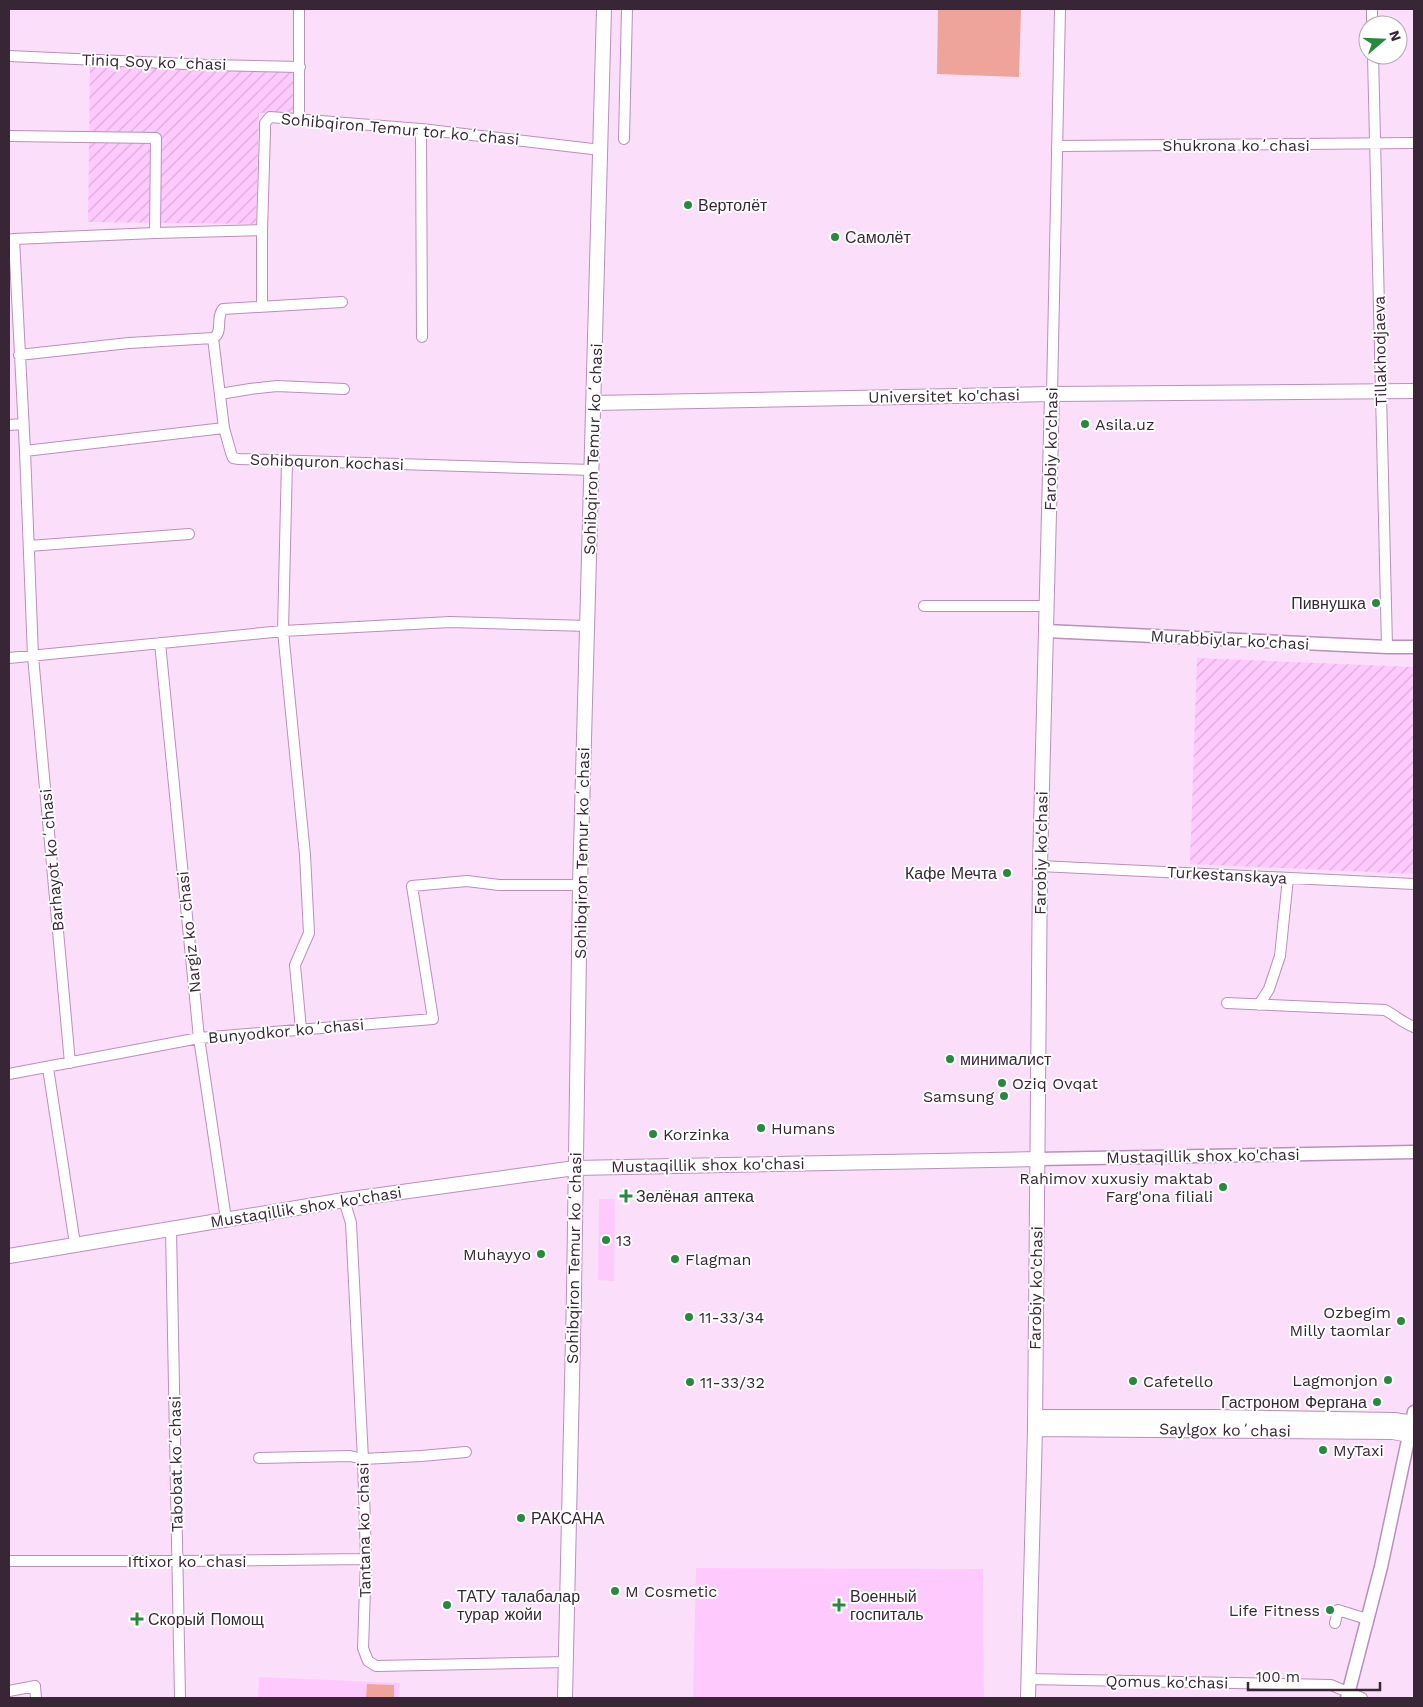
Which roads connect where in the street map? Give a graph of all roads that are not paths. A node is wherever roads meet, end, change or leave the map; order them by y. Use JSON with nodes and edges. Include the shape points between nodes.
{"nodes":[{"id":1,"x":299,"y":9,"type":"edge"},
{"id":2,"x":604,"y":9,"type":"edge"},
{"id":3,"x":627,"y":9,"type":"edge"},
{"id":4,"x":1060,"y":9,"type":"edge"},
{"id":5,"x":9,"y":56,"type":"edge"},
{"id":6,"x":1373,"y":65,"type":"edge"},
{"id":7,"x":300,"y":67,"type":"junction"},
{"id":8,"x":299,"y":119,"type":"junction"},
{"id":9,"x":420,"y":129,"type":"junction"},
{"id":10,"x":9,"y":136,"type":"edge"},
{"id":11,"x":624,"y":138,"type":"dead end"},
{"id":12,"x":1414,"y":143,"type":"edge"},
{"id":13,"x":1376,"y":144,"type":"junction"},
{"id":14,"x":1057,"y":146,"type":"junction"},
{"id":15,"x":601,"y":150,"type":"junction"},
{"id":16,"x":262,"y":230,"type":"junction"},
{"id":17,"x":155,"y":233,"type":"junction"},
{"id":18,"x":11,"y":240,"type":"edge"},
{"id":19,"x":342,"y":302,"type":"dead end"},
{"id":20,"x":262,"y":306,"type":"junction"},
{"id":21,"x":422,"y":337,"type":"dead end"},
{"id":22,"x":213,"y":338,"type":"junction"},
{"id":23,"x":19,"y":355,"type":"junction"},
{"id":24,"x":344,"y":389,"type":"dead end"},
{"id":25,"x":1380,"y":391,"type":"junction"},
{"id":26,"x":1414,"y":391,"type":"edge"},
{"id":27,"x":220,"y":394,"type":"junction"},
{"id":28,"x":1052,"y":394,"type":"junction"},
{"id":29,"x":594,"y":403,"type":"junction"},
{"id":30,"x":23,"y":424,"type":"junction"},
{"id":31,"x":9,"y":425,"type":"edge"},
{"id":32,"x":224,"y":428,"type":"junction"},
{"id":33,"x":25,"y":451,"type":"junction"},
{"id":34,"x":287,"y":461,"type":"junction"},
{"id":35,"x":592,"y":470,"type":"junction"},
{"id":36,"x":189,"y":534,"type":"dead end"},
{"id":37,"x":29,"y":546,"type":"junction"},
{"id":38,"x":924,"y":606,"type":"dead end"},
{"id":39,"x":1047,"y":606,"type":"junction"},
{"id":40,"x":588,"y":626,"type":"junction"},
{"id":41,"x":282,"y":631,"type":"junction"},
{"id":42,"x":1046,"y":631,"type":"junction"},
{"id":43,"x":160,"y":643,"type":"junction"},
{"id":44,"x":1387,"y":647,"type":"junction"},
{"id":45,"x":1414,"y":647,"type":"edge"},
{"id":46,"x":33,"y":656,"type":"junction"},
{"id":47,"x":9,"y":658,"type":"edge"},
{"id":48,"x":1040,"y":866,"type":"junction"},
{"id":49,"x":1288,"y":878,"type":"junction"},
{"id":50,"x":1414,"y":884,"type":"edge"},
{"id":51,"x":580,"y":885,"type":"junction"},
{"id":52,"x":1227,"y":1003,"type":"dead end"},
{"id":53,"x":1259,"y":1004,"type":"junction"},
{"id":54,"x":1414,"y":1027,"type":"edge"},
{"id":55,"x":301,"y":1029,"type":"junction"},
{"id":56,"x":199,"y":1038,"type":"junction"},
{"id":57,"x":70,"y":1063,"type":"junction"},
{"id":58,"x":48,"y":1068,"type":"junction"},
{"id":59,"x":9,"y":1074,"type":"edge"},
{"id":60,"x":1414,"y":1152,"type":"edge"},
{"id":61,"x":1038,"y":1158,"type":"junction"},
{"id":62,"x":575,"y":1168,"type":"junction"},
{"id":63,"x":344,"y":1200,"type":"junction"},
{"id":64,"x":226,"y":1219,"type":"junction"},
{"id":65,"x":171,"y":1230,"type":"junction"},
{"id":66,"x":75,"y":1244,"type":"junction"},
{"id":67,"x":9,"y":1256,"type":"edge"},
{"id":68,"x":1035,"y":1423,"type":"junction"},
{"id":69,"x":1413,"y":1425,"type":"edge"},
{"id":70,"x":466,"y":1452,"type":"dead end"},
{"id":71,"x":259,"y":1458,"type":"dead end"},
{"id":72,"x":363,"y":1458,"type":"junction"},
{"id":73,"x":366,"y":1559,"type":"junction"},
{"id":74,"x":9,"y":1561,"type":"edge"},
{"id":75,"x":178,"y":1561,"type":"junction"},
{"id":76,"x":1367,"y":1619,"type":"junction"},
{"id":77,"x":1335,"y":1623,"type":"dead end"},
{"id":78,"x":566,"y":1662,"type":"junction"},
{"id":79,"x":1028,"y":1679,"type":"junction"},
{"id":80,"x":9,"y":1691,"type":"edge"},
{"id":81,"x":1348,"y":1695,"type":"edge"},
{"id":82,"x":36,"y":1698,"type":"edge"},
{"id":83,"x":180,"y":1698,"type":"edge"},
{"id":84,"x":565,"y":1698,"type":"edge"},
{"id":85,"x":1028,"y":1698,"type":"edge"},
{"id":86,"x":1362,"y":1698,"type":"edge"}],
"edges":[{"from":1,"to":7,"type":"street"},
{"from":2,"to":15,"type":"main road","name":"Sohibqiron Temur koʻchasi"},
{"from":3,"to":11,"type":"street"},
{"from":4,"to":14,"type":"street","name":"Farobiy ko'chasi"},
{"from":5,"to":7,"type":"street","name":"Tiniq Soy koʻchasi"},
{"from":6,"to":13,"type":"street","name":"Tillakhodjaeva"},
{"from":7,"to":8,"type":"street"},
{"from":8,"to":9,"type":"street","name":"Sohibqiron Temur tor koʻchasi"},
{"from":8,"to":16,"type":"street","name":"Sohibqiron Temur tor koʻchasi","via":[[270,117],[265,123]]},
{"from":9,"to":15,"type":"street","name":"Sohibqiron Temur tor koʻchasi"},
{"from":9,"to":21,"type":"street"},
{"from":10,"to":17,"type":"street","via":[[156,138]]},
{"from":12,"to":13,"type":"street","name":"Shukrona koʻchasi"},
{"from":13,"to":14,"type":"street","name":"Shukrona koʻchasi"},
{"from":13,"to":25,"type":"street","name":"Tillakhodjaeva"},
{"from":14,"to":28,"type":"street","name":"Farobiy ko'chasi"},
{"from":15,"to":29,"type":"main road","name":"Sohibqiron Temur koʻchasi"},
{"from":16,"to":17,"type":"street"},
{"from":16,"to":20,"type":"street","name":"Sohibqiron Temur tor koʻchasi"},
{"from":17,"to":18,"type":"street"},
{"from":18,"to":23,"type":"street","name":"Barhayot koʻchasi"},
{"from":19,"to":20,"type":"street"},
{"from":20,"to":22,"type":"street","via":[[223,309],[219,316],[218,335]]},
{"from":22,"to":23,"type":"street"},
{"from":22,"to":27,"type":"street"},
{"from":23,"to":30,"type":"street","name":"Barhayot koʻchasi"},
{"from":24,"to":27,"type":"street","via":[[276,386]]},
{"from":25,"to":26,"type":"main road","name":"Universitet ko'chasi"},
{"from":25,"to":28,"type":"main road","name":"Universitet ko'chasi"},
{"from":25,"to":44,"type":"street","name":"Tillakhodjaeva"},
{"from":27,"to":32,"type":"street"},
{"from":28,"to":29,"type":"main road","name":"Universitet ko'chasi"},
{"from":28,"to":39,"type":"main road","name":"Farobiy ko'chasi"},
{"from":29,"to":35,"type":"main road","name":"Sohibqiron Temur koʻchasi"},
{"from":30,"to":31,"type":"street"},
{"from":30,"to":33,"type":"street","name":"Barhayot koʻchasi"},
{"from":32,"to":33,"type":"street"},
{"from":32,"to":34,"type":"street","name":"Sohibquron kochasi","via":[[234,458]]},
{"from":33,"to":37,"type":"street","name":"Barhayot koʻchasi"},
{"from":34,"to":35,"type":"street","name":"Sohibquron kochasi"},
{"from":34,"to":41,"type":"street"},
{"from":35,"to":40,"type":"main road","name":"Sohibqiron Temur koʻchasi"},
{"from":36,"to":37,"type":"street"},
{"from":37,"to":46,"type":"street","name":"Barhayot koʻchasi"},
{"from":38,"to":39,"type":"street"},
{"from":39,"to":42,"type":"main road","name":"Farobiy ko'chasi"},
{"from":40,"to":41,"type":"street","via":[[450,622]]},
{"from":40,"to":51,"type":"main road","name":"Sohibqiron Temur koʻchasi"},
{"from":41,"to":43,"type":"street"},
{"from":41,"to":55,"type":"street","via":[[309,933],[294,965]]},
{"from":42,"to":44,"type":"street","name":"Murabbiylar ko'chasi"},
{"from":42,"to":48,"type":"main road","name":"Farobiy ko'chasi"},
{"from":43,"to":46,"type":"street"},
{"from":43,"to":56,"type":"street","name":"Nargiz koʻchasi"},
{"from":44,"to":45,"type":"street","name":"Murabbiylar ko'chasi"},
{"from":46,"to":47,"type":"street"},
{"from":46,"to":57,"type":"street","name":"Barhayot koʻchasi"},
{"from":48,"to":49,"type":"street","name":"Turkestanskaya"},
{"from":48,"to":61,"type":"main road","name":"Farobiy ko'chasi"},
{"from":49,"to":50,"type":"street","name":"Turkestanskaya"},
{"from":49,"to":53,"type":"street","via":[[1280,956],[1269,989]]},
{"from":51,"to":55,"type":"street","name":"Bunyodkor koʻchasi","via":[[499,885],[467,881],[412,886],[433,1018]]},
{"from":51,"to":62,"type":"main road","name":"Sohibqiron Temur koʻchasi"},
{"from":52,"to":53,"type":"street"},
{"from":53,"to":54,"type":"street","via":[[1385,1010]]},
{"from":55,"to":56,"type":"street","name":"Bunyodkor koʻchasi"},
{"from":56,"to":57,"type":"street","name":"Bunyodkor koʻchasi"},
{"from":56,"to":64,"type":"street","name":"Nargiz koʻchasi"},
{"from":57,"to":58,"type":"street","name":"Bunyodkor koʻchasi"},
{"from":58,"to":59,"type":"street","name":"Bunyodkor koʻchasi"},
{"from":58,"to":66,"type":"street"},
{"from":60,"to":61,"type":"street","name":"Mustaqillik shox ko'chasi"},
{"from":61,"to":62,"type":"main road","name":"Mustaqillik shox ko'chasi"},
{"from":61,"to":68,"type":"main road","name":"Farobiy ko'chasi"},
{"from":62,"to":63,"type":"main road","name":"Mustaqillik shox ko'chasi"},
{"from":62,"to":78,"type":"main road","name":"Sohibqiron Temur koʻchasi"},
{"from":63,"to":64,"type":"main road","name":"Mustaqillik shox ko'chasi"},
{"from":63,"to":72,"type":"street","name":"Tantana koʻchasi","via":[[351,1223]]},
{"from":64,"to":65,"type":"main road","name":"Mustaqillik shox ko'chasi"},
{"from":65,"to":66,"type":"main road","name":"Mustaqillik shox ko'chasi"},
{"from":65,"to":75,"type":"street","name":"Tabobat koʻchasi"},
{"from":66,"to":67,"type":"main road","name":"Mustaqillik shox ko'chasi"},
{"from":68,"to":69,"type":"main road","name":"Saylgox koʻchasi","via":[[1392,1432]]},
{"from":68,"to":79,"type":"main road","name":"Farobiy ko'chasi"},
{"from":69,"to":76,"type":"street"},
{"from":70,"to":72,"type":"street"},
{"from":71,"to":72,"type":"street"},
{"from":72,"to":73,"type":"street","name":"Tantana koʻchasi"},
{"from":73,"to":75,"type":"street","name":"Iftixor koʻchasi"},
{"from":73,"to":78,"type":"street","name":"Tantana koʻchasi","via":[[364,1648],[368,1661],[376,1666]]},
{"from":74,"to":75,"type":"street","name":"Iftixor koʻchasi"},
{"from":75,"to":83,"type":"street","name":"Tabobat koʻchasi"},
{"from":76,"to":77,"type":"street","via":[[1339,1606]]},
{"from":76,"to":81,"type":"street"},
{"from":78,"to":84,"type":"main road","name":"Sohibqiron Temur koʻchasi"},
{"from":79,"to":81,"type":"street","name":"Qomus ko'chasi","via":[[1331,1685]]},
{"from":79,"to":85,"type":"main road","name":"Farobiy ko'chasi"},
{"from":80,"to":82,"type":"street","via":[[35,1686]]},
{"from":81,"to":86,"type":"street","name":"Qomus ko'chasi"}]}
